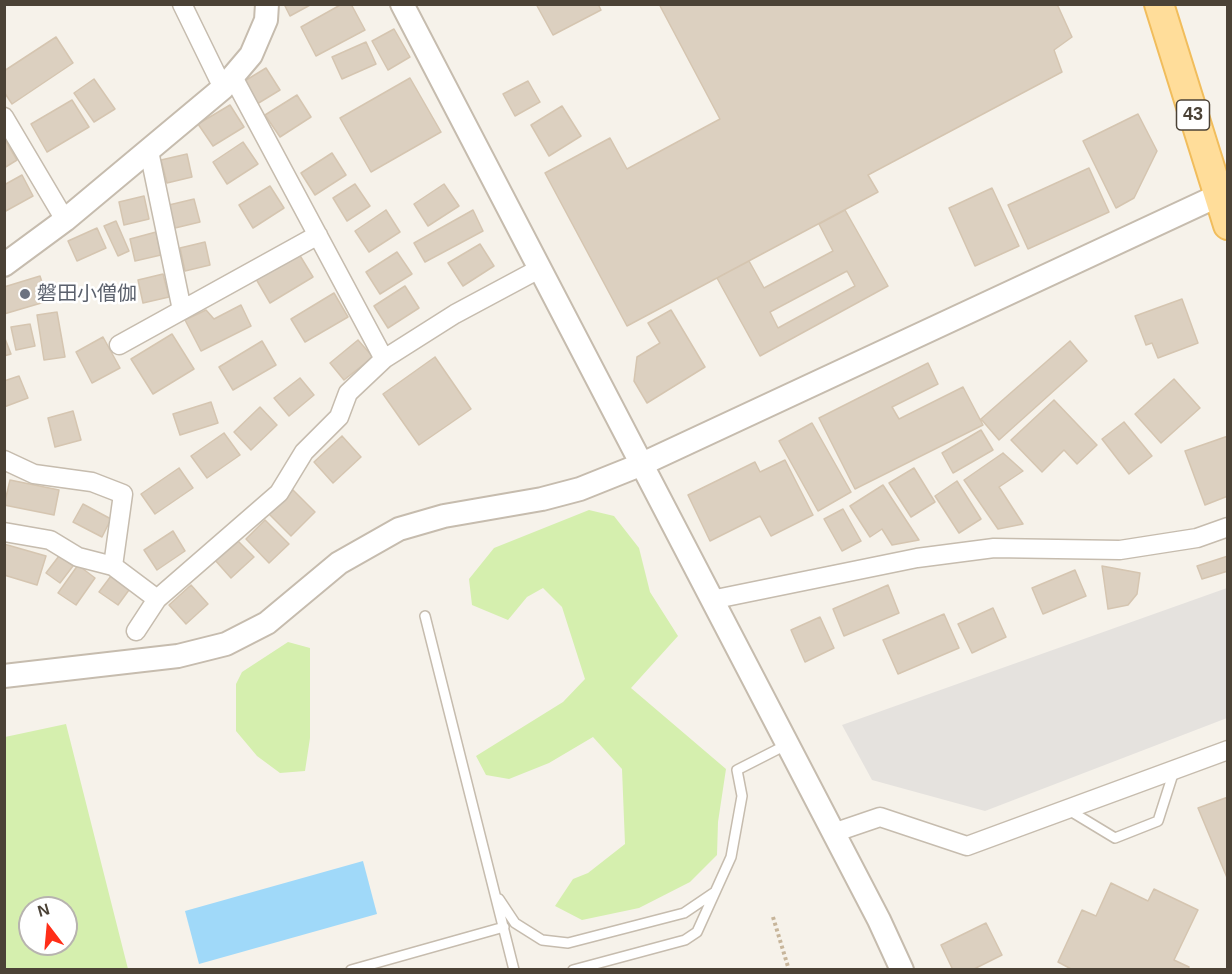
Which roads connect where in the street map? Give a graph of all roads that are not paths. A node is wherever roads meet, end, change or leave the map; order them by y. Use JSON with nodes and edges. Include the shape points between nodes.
{"nodes":[{"id":1,"x":182,"y":4,"type":"edge"},
{"id":2,"x":267,"y":4,"type":"edge"},
{"id":3,"x":402,"y":4,"type":"edge"},
{"id":4,"x":1158,"y":4,"type":"edge"},
{"id":5,"x":228,"y":82,"type":"junction"},
{"id":6,"x":4,"y":117,"type":"edge"},
{"id":7,"x":149,"y":151,"type":"junction"},
{"id":8,"x":1222,"y":193,"type":"edge"},
{"id":9,"x":65,"y":220,"type":"junction"},
{"id":10,"x":1227,"y":225,"type":"edge"},
{"id":11,"x":318,"y":235,"type":"junction"},
{"id":12,"x":4,"y":265,"type":"edge"},
{"id":13,"x":539,"y":269,"type":"junction"},
{"id":14,"x":182,"y":310,"type":"junction"},
{"id":15,"x":118,"y":345,"type":"dead end"},
{"id":16,"x":384,"y":360,"type":"junction"},
{"id":17,"x":4,"y":460,"type":"edge"},
{"id":18,"x":640,"y":465,"type":"junction"},
{"id":19,"x":1227,"y":527,"type":"edge"},
{"id":20,"x":4,"y":532,"type":"edge"},
{"id":21,"x":112,"y":566,"type":"junction"},
{"id":22,"x":157,"y":599,"type":"junction"},
{"id":23,"x":711,"y":600,"type":"junction"},
{"id":24,"x":425,"y":616,"type":"dead end"},
{"id":25,"x":136,"y":631,"type":"dead end"},
{"id":26,"x":4,"y":676,"type":"edge"},
{"id":27,"x":786,"y":745,"type":"junction"},
{"id":28,"x":1227,"y":750,"type":"edge"},
{"id":29,"x":1175,"y":769,"type":"junction"},
{"id":30,"x":1067,"y":809,"type":"junction"},
{"id":31,"x":833,"y":833,"type":"junction"},
{"id":32,"x":715,"y":892,"type":"junction"},
{"id":33,"x":495,"y":894,"type":"junction"},
{"id":34,"x":504,"y":927,"type":"junction"},
{"id":35,"x":351,"y":969,"type":"edge"},
{"id":36,"x":514,"y":969,"type":"edge"},
{"id":37,"x":573,"y":969,"type":"edge"},
{"id":38,"x":902,"y":969,"type":"edge"}],
"edges":[{"from":1,"to":5,"type":"street"},
{"from":2,"to":5,"type":"street","via":[[266,20],[251,55]]},
{"from":3,"to":13,"type":"street"},
{"from":4,"to":8,"type":"main road","number":"43"},
{"from":5,"to":7,"type":"street"},
{"from":5,"to":11,"type":"street"},
{"from":6,"to":9,"type":"street"},
{"from":7,"to":9,"type":"street"},
{"from":7,"to":14,"type":"street"},
{"from":8,"to":10,"type":"main road","number":"43"},
{"from":8,"to":18,"type":"street"},
{"from":9,"to":12,"type":"street"},
{"from":11,"to":14,"type":"street"},
{"from":11,"to":16,"type":"street"},
{"from":13,"to":16,"type":"street","via":[[455,314]]},
{"from":13,"to":18,"type":"street"},
{"from":14,"to":15,"type":"street"},
{"from":16,"to":22,"type":"street","via":[[348,393],[339,417],[304,452],[279,493]]},
{"from":17,"to":21,"type":"street","via":[[34,474],[92,482],[123,494]]},
{"from":18,"to":23,"type":"street"},
{"from":18,"to":26,"type":"street","via":[[561,494],[444,516],[399,529],[339,563],[267,623],[226,644],[178,656]]},
{"from":19,"to":23,"type":"street","via":[[1197,538],[1120,550],[994,548],[917,558]]},
{"from":20,"to":21,"type":"street","via":[[50,540],[78,557]]},
{"from":21,"to":22,"type":"street"},
{"from":22,"to":25,"type":"street"},
{"from":23,"to":27,"type":"street"},
{"from":24,"to":33,"type":"lane"},
{"from":27,"to":31,"type":"street"},
{"from":27,"to":32,"type":"lane","via":[[737,770],[742,796],[737,831],[731,857]]},
{"from":28,"to":29,"type":"street"},
{"from":29,"to":30,"type":"street"},
{"from":29,"to":30,"type":"lane","via":[[1158,821],[1115,838]]},
{"from":30,"to":31,"type":"street","via":[[967,846],[880,817]]},
{"from":31,"to":38,"type":"street"},
{"from":32,"to":33,"type":"lane","via":[[684,913],[568,943],[542,940],[515,923]]},
{"from":32,"to":37,"type":"lane","via":[[697,932],[685,940]]},
{"from":33,"to":34,"type":"lane"},
{"from":34,"to":35,"type":"lane"},
{"from":34,"to":36,"type":"lane"}]}
